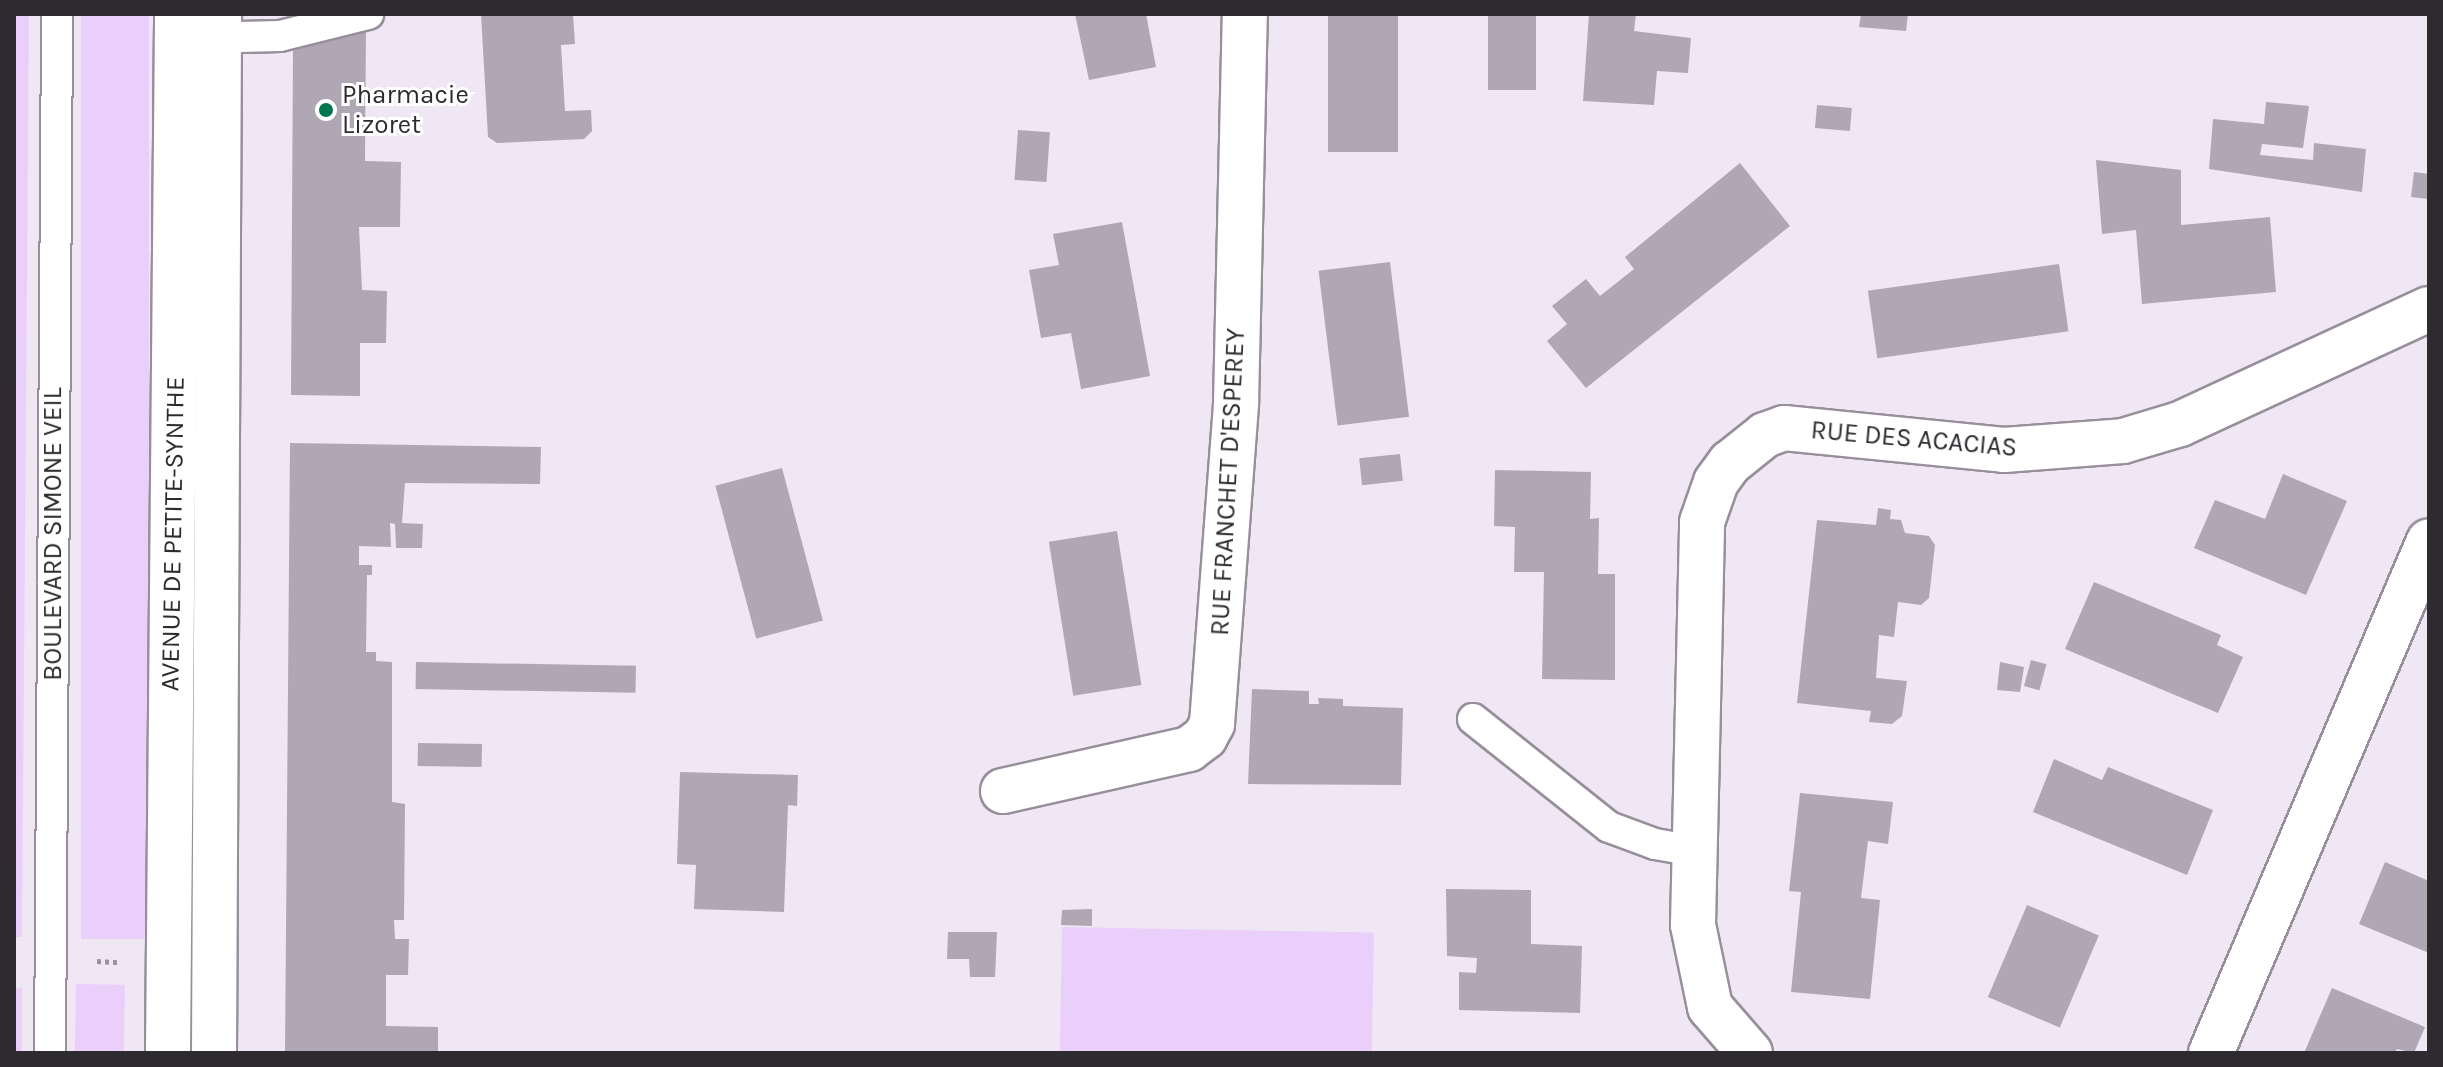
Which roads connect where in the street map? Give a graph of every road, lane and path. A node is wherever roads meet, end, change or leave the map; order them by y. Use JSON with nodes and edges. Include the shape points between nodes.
{"nodes":[{"id":1,"x":57,"y":14,"type":"edge"},
{"id":2,"x":368,"y":14,"type":"edge"},
{"id":3,"x":1245,"y":14,"type":"edge"},
{"id":4,"x":198,"y":26,"type":"edge"},
{"id":5,"x":2429,"y":309,"type":"edge"},
{"id":6,"x":2429,"y":541,"type":"edge"},
{"id":7,"x":1473,"y":719,"type":"dead end"},
{"id":8,"x":1003,"y":791,"type":"dead end"},
{"id":9,"x":1695,"y":851,"type":"junction"},
{"id":10,"x":50,"y":1053,"type":"edge"},
{"id":11,"x":168,"y":1053,"type":"edge"},
{"id":12,"x":214,"y":1053,"type":"edge"},
{"id":13,"x":1750,"y":1053,"type":"edge"},
{"id":14,"x":2211,"y":1053,"type":"edge"}],
"edges":[{"from":1,"to":10,"type":"lane","name":"BOULEVARD SIMONE VEIL"},
{"from":2,"to":4,"type":"lane","via":[[280,36]]},
{"from":3,"to":8,"type":"street","name":"RUE FRANCHET D'ESPEREY","via":[[1236,403],[1212,724],[1189,749]]},
{"from":4,"to":11,"type":"street","name":"AVENUE DE PETITE-SYNTHE"},
{"from":4,"to":12,"type":"street","name":"AVENUE DE PETITE-SYNTHE"},
{"from":5,"to":9,"type":"street","name":"RUE DES ACACIAS","via":[[2180,424],[2123,441],[2004,450],[1808,427],[1784,428],[1748,447],[1716,482],[1702,522]]},
{"from":6,"to":14,"type":"street"},
{"from":7,"to":9,"type":"lane","via":[[1609,827],[1655,844]]},
{"from":9,"to":13,"type":"street","name":"RUE DES ACACIAS","via":[[1693,925],[1701,981],[1725,1030]]}]}
